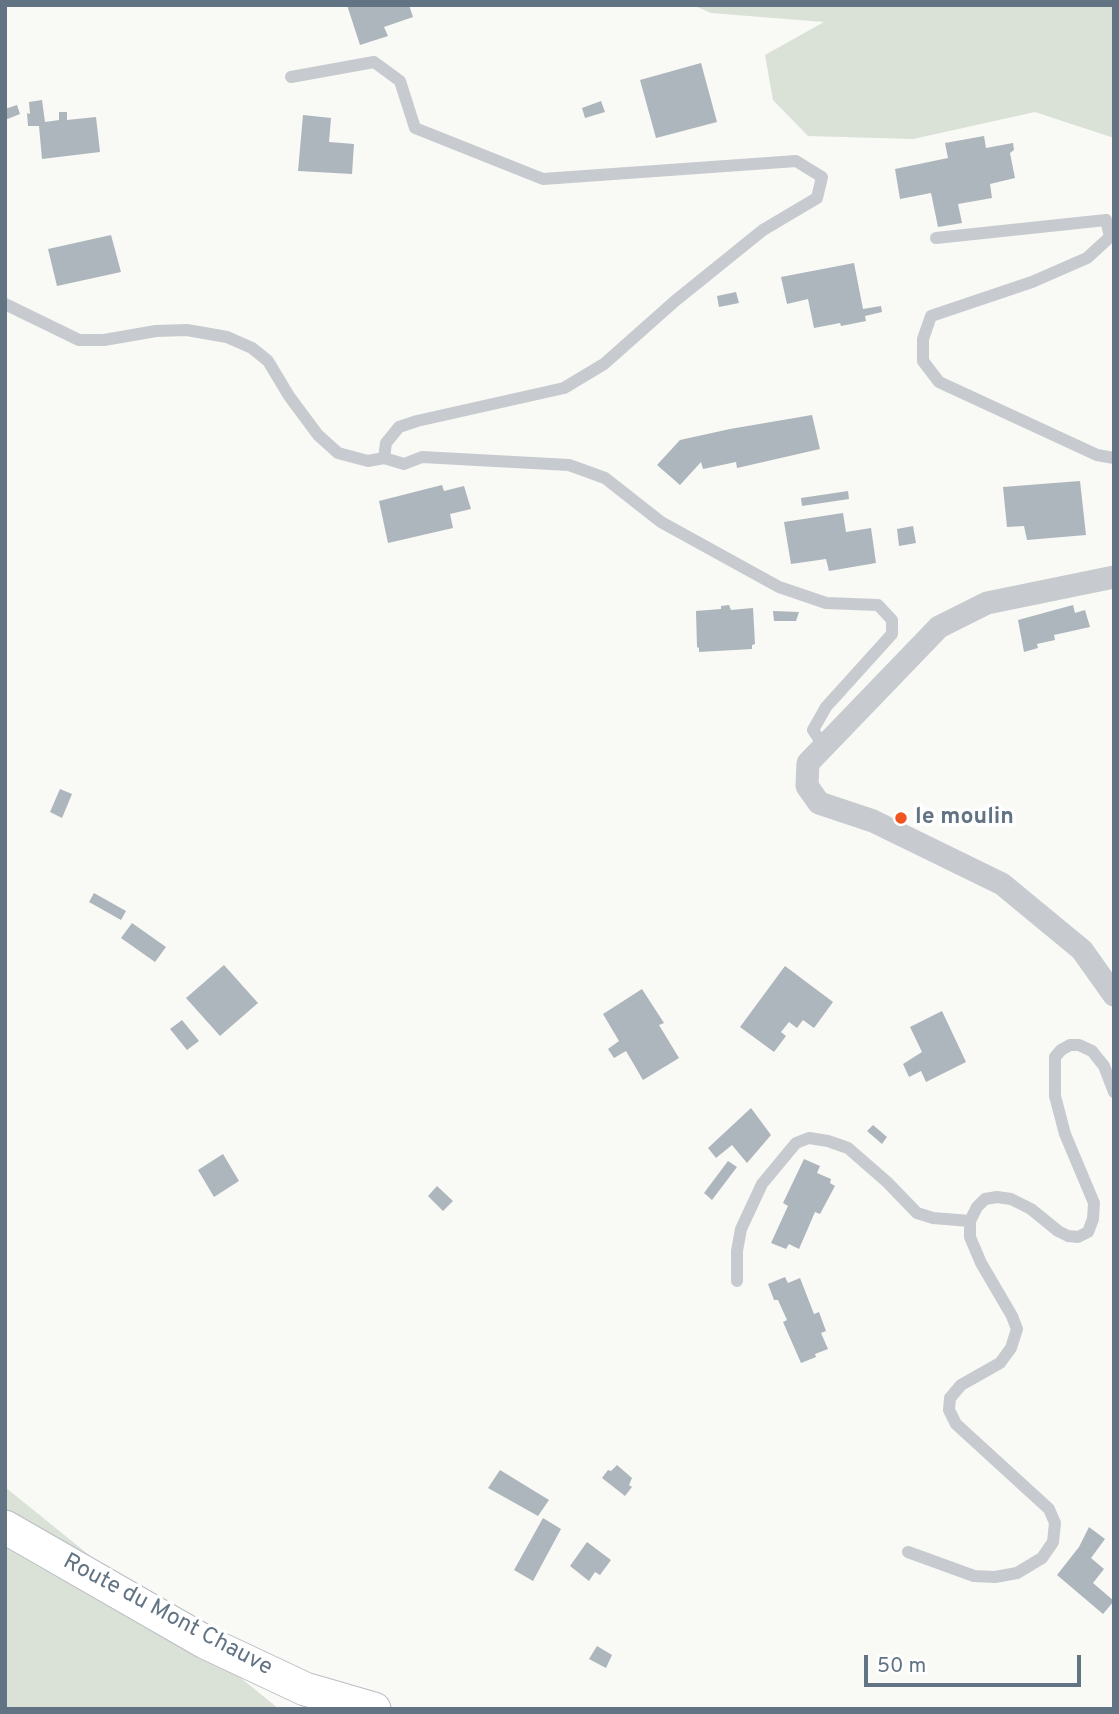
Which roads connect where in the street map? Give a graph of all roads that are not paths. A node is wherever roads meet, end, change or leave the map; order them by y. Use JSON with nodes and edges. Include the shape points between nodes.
{"nodes":[{"id":1,"x":290,"y":77,"type":"dead end"},
{"id":2,"x":936,"y":239,"type":"dead end"},
{"id":3,"x":5,"y":304,"type":"edge"},
{"id":4,"x":384,"y":458,"type":"junction"},
{"id":5,"x":1114,"y":458,"type":"edge"},
{"id":6,"x":1114,"y":577,"type":"edge"},
{"id":7,"x":823,"y":745,"type":"junction"},
{"id":8,"x":1114,"y":995,"type":"edge"},
{"id":9,"x":1114,"y":1092,"type":"edge"},
{"id":10,"x":970,"y":1221,"type":"junction"},
{"id":11,"x":737,"y":1281,"type":"dead end"},
{"id":12,"x":5,"y":1527,"type":"edge"},
{"id":13,"x":908,"y":1552,"type":"dead end"},
{"id":14,"x":374,"y":1709,"type":"edge"}],
"edges":[{"from":1,"to":4,"type":"lane","via":[[374,62],[400,81],[415,128],[543,179],[796,161],[822,177],[817,198],[763,230],[604,364],[564,388],[399,427],[386,443]]},
{"from":2,"to":5,"type":"lane","via":[[1106,220],[1110,237],[1087,258],[931,316],[923,339],[923,361],[939,382]]},
{"from":3,"to":4,"type":"lane","via":[[79,340],[187,330],[227,337],[268,361],[318,435],[338,453],[368,461]]},
{"from":4,"to":7,"type":"lane","via":[[404,464],[422,457],[569,465],[605,478],[661,522],[779,587],[826,603],[878,605],[892,620],[891,634],[826,707],[813,730]]},
{"from":6,"to":7,"type":"street","via":[[987,603],[939,627]]},
{"from":7,"to":8,"type":"street","via":[[808,763],[807,786],[819,803],[873,821],[1002,884],[1082,950]]},
{"from":9,"to":10,"type":"lane","via":[[1092,1051],[1070,1045],[1055,1057],[1055,1096],[1065,1134],[1094,1203],[1088,1232],[1068,1237],[1031,1209],[997,1197],[985,1199]]},
{"from":10,"to":11,"type":"lane","via":[[917,1213],[848,1148],[809,1138],[796,1143],[762,1184],[741,1229]]},
{"from":10,"to":13,"type":"lane","via":[[970,1237],[981,1263],[1017,1329],[1000,1363],[961,1385],[950,1398],[950,1410],[956,1424],[1049,1509],[1055,1523],[1054,1542],[1042,1558],[1017,1573],[995,1577],[974,1576]]},
{"from":12,"to":14,"type":"street","name":"Route du Mont Chauve","via":[[205,1642],[305,1689]]}]}
